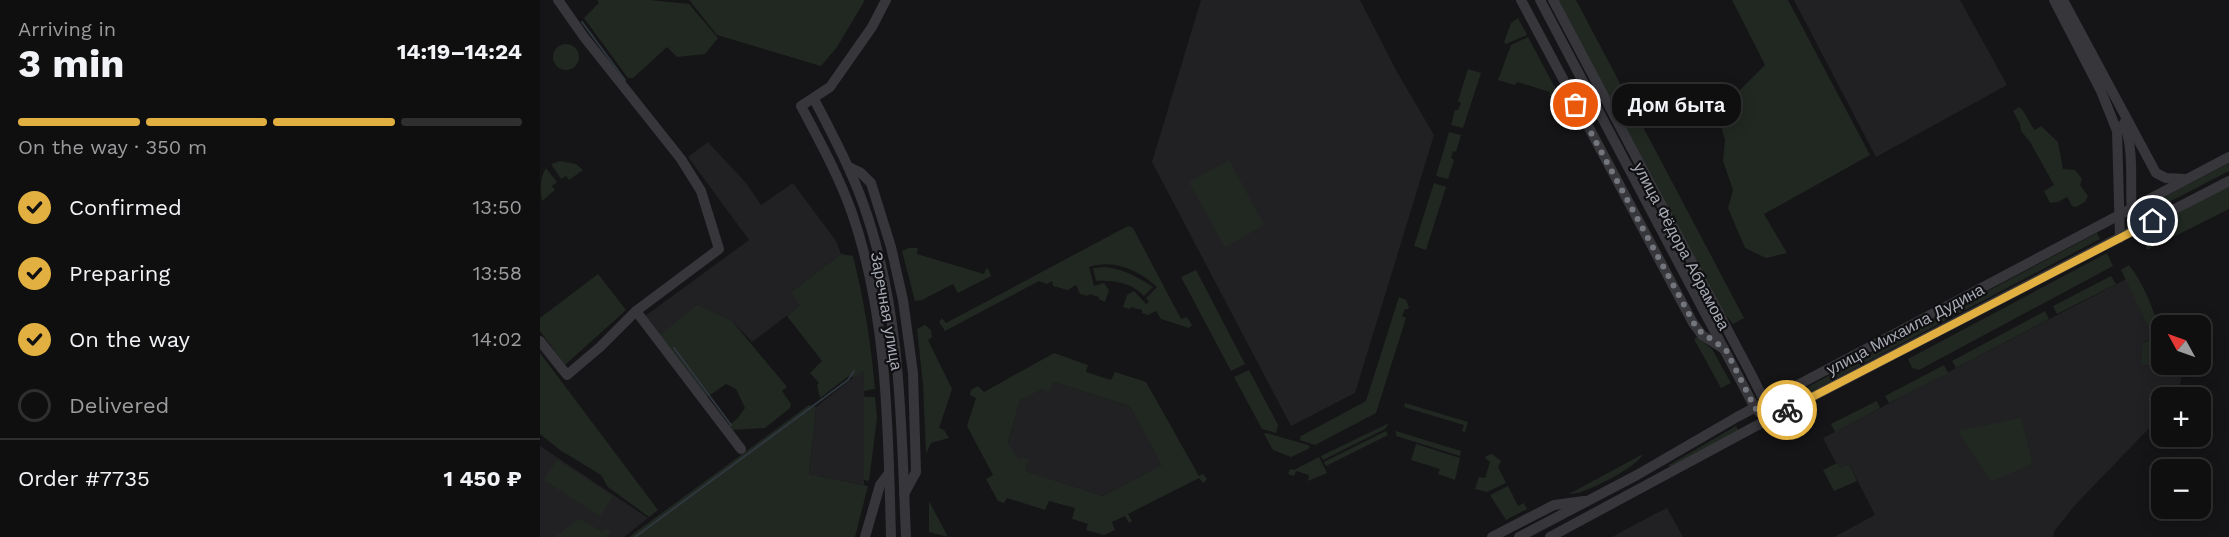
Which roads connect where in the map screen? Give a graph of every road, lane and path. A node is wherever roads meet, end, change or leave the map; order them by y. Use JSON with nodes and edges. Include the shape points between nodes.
{"nodes":[{"id":1,"x":558,"y":0,"type":"edge"},
{"id":2,"x":886,"y":0,"type":"edge"},
{"id":3,"x":1521,"y":0,"type":"edge"},
{"id":4,"x":1540,"y":0,"type":"edge"},
{"id":5,"x":1552,"y":0,"type":"edge"},
{"id":6,"x":2054,"y":0,"type":"edge"},
{"id":7,"x":2063,"y":0,"type":"edge"},
{"id":8,"x":814,"y":99,"type":"junction"},
{"id":9,"x":2115,"y":100,"type":"junction"},
{"id":10,"x":2229,"y":157,"type":"edge"},
{"id":11,"x":2189,"y":179,"type":"junction"},
{"id":12,"x":2229,"y":181,"type":"edge"},
{"id":13,"x":2125,"y":213,"type":"junction"},
{"id":14,"x":2133,"y":231,"type":"junction"},
{"id":15,"x":2120,"y":238,"type":"junction"},
{"id":16,"x":636,"y":311,"type":"junction"},
{"id":17,"x":540,"y":342,"type":"edge"},
{"id":18,"x":1726,"y":350,"type":"junction"},
{"id":19,"x":1760,"y":405,"type":"junction"},
{"id":20,"x":1767,"y":420,"type":"junction"},
{"id":21,"x":741,"y":449,"type":"dead end"},
{"id":22,"x":889,"y":473,"type":"junction"},
{"id":23,"x":1587,"y":501,"type":"junction"},
{"id":24,"x":865,"y":537,"type":"edge"},
{"id":25,"x":891,"y":537,"type":"edge"},
{"id":26,"x":906,"y":537,"type":"edge"},
{"id":27,"x":1492,"y":537,"type":"edge"},
{"id":28,"x":1519,"y":537,"type":"edge"},
{"id":29,"x":1550,"y":537,"type":"edge"}],
"edges":[{"from":1,"to":16,"type":"street","via":[[692,177],[701,191],[719,249]]},
{"from":2,"to":8,"type":"street","via":[[851,60],[830,87]]},
{"from":3,"to":18,"type":"street","via":[[1693,323],[1702,335]]},
{"from":4,"to":18,"type":"street","name":"улица Фёдора Абрамова"},
{"from":5,"to":19,"type":"street","name":"улица Фёдора Абрамова"},
{"from":6,"to":13,"type":"street","via":[[2115,122]]},
{"from":7,"to":9,"type":"street"},
{"from":8,"to":22,"type":"street","name":"Заречная улица","via":[[801,105],[851,212],[869,274],[884,363]]},
{"from":8,"to":26,"type":"street","via":[[849,166],[871,183],[903,300],[912,373],[916,472],[904,495]]},
{"from":9,"to":11,"type":"street","via":[[2156,173],[2166,178]]},
{"from":9,"to":13,"type":"street","via":[[2129,142]]},
{"from":10,"to":11,"type":"street","name":"улица Михаила Дудина"},
{"from":11,"to":13,"type":"street","name":"улица Михаила Дудина"},
{"from":12,"to":14,"type":"street","name":"улица Михаила Дудина"},
{"from":13,"to":14,"type":"street"},
{"from":13,"to":15,"type":"street"},
{"from":13,"to":19,"type":"street","name":"улица Михаила Дудина"},
{"from":14,"to":15,"type":"street","name":"улица Михаила Дудина"},
{"from":15,"to":20,"type":"street","name":"улица Михаила Дудина"},
{"from":16,"to":17,"type":"street","via":[[567,375]]},
{"from":16,"to":21,"type":"street"},
{"from":18,"to":19,"type":"street","name":"улица Фёдора Абрамова"},
{"from":19,"to":20,"type":"street","name":"улица Фёдора Абрамова"},
{"from":19,"to":23,"type":"street","name":"улица Михаила Дудина"},
{"from":20,"to":29,"type":"street","name":"улица Михаила Дудина"},
{"from":22,"to":24,"type":"street","name":"Заречная улица","via":[[880,485]]},
{"from":22,"to":25,"type":"street","name":"Заречная улица"},
{"from":23,"to":27,"type":"street","via":[[1554,505]]},
{"from":23,"to":28,"type":"street","name":"улица Михаила Дудина"}]}
